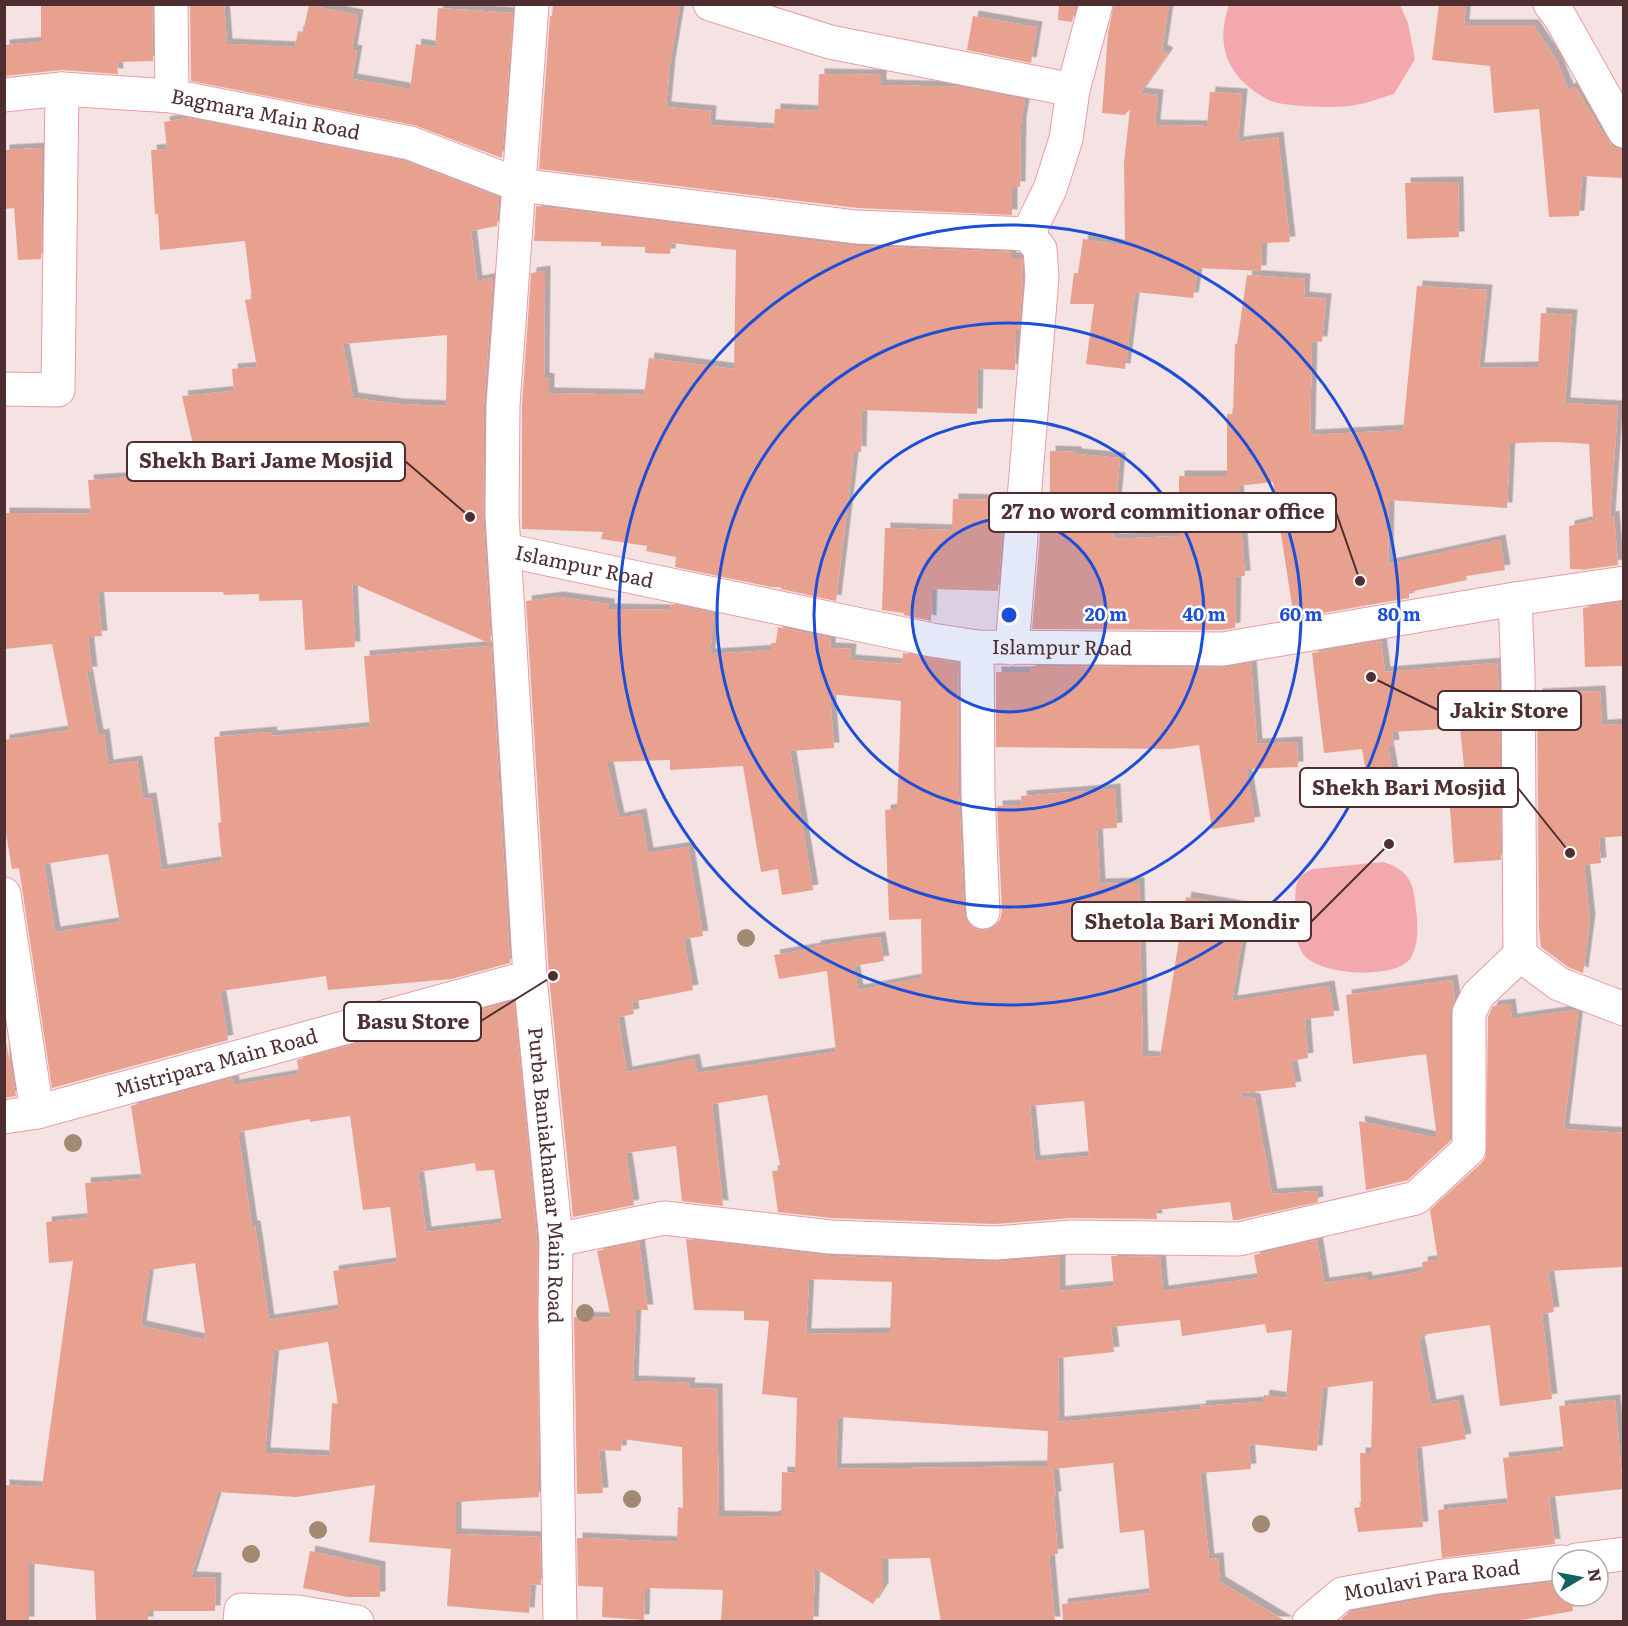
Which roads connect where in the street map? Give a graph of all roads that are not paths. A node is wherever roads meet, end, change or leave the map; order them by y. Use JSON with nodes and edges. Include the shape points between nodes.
{"nodes":[{"id":1,"x":171,"y":4,"type":"edge"},
{"id":2,"x":532,"y":4,"type":"edge"},
{"id":3,"x":711,"y":4,"type":"edge"},
{"id":4,"x":1096,"y":4,"type":"edge"},
{"id":5,"x":1550,"y":4,"type":"edge"},
{"id":6,"x":62,"y":89,"type":"junction"},
{"id":7,"x":1073,"y":90,"type":"junction"},
{"id":8,"x":4,"y":95,"type":"edge"},
{"id":9,"x":172,"y":96,"type":"junction"},
{"id":10,"x":1623,"y":130,"type":"edge"},
{"id":11,"x":519,"y":185,"type":"junction"},
{"id":12,"x":1028,"y":234,"type":"junction"},
{"id":13,"x":4,"y":389,"type":"edge"},
{"id":14,"x":505,"y":550,"type":"junction"},
{"id":15,"x":1623,"y":583,"type":"edge"},
{"id":16,"x":1515,"y":598,"type":"junction"},
{"id":17,"x":977,"y":647,"type":"junction"},
{"id":18,"x":1012,"y":648,"type":"junction"},
{"id":19,"x":4,"y":894,"type":"edge"},
{"id":20,"x":983,"y":912,"type":"dead end"},
{"id":21,"x":1520,"y":955,"type":"junction"},
{"id":22,"x":530,"y":977,"type":"junction"},
{"id":23,"x":1623,"y":1010,"type":"edge"},
{"id":24,"x":37,"y":1112,"type":"junction"},
{"id":25,"x":4,"y":1117,"type":"edge"},
{"id":26,"x":556,"y":1240,"type":"junction"},
{"id":27,"x":1550,"y":1563,"type":"edge"},
{"id":28,"x":240,"y":1622,"type":"edge"},
{"id":29,"x":357,"y":1622,"type":"edge"},
{"id":30,"x":560,"y":1622,"type":"edge"},
{"id":31,"x":1309,"y":1622,"type":"edge"}],
"edges":[{"from":1,"to":9,"type":"street"},
{"from":2,"to":11,"type":"street","name":"Purba Baniakhamar Main Road"},
{"from":3,"to":7,"type":"street","via":[[830,42]]},
{"from":4,"to":7,"type":"street"},
{"from":5,"to":10,"type":"street"},
{"from":6,"to":8,"type":"street","name":"Bagmara Main Road"},
{"from":6,"to":9,"type":"street","name":"Bagmara Main Road"},
{"from":6,"to":13,"type":"street","via":[[58,390]]},
{"from":7,"to":12,"type":"street","via":[[1066,139],[1050,189]]},
{"from":9,"to":11,"type":"street","name":"Bagmara Main Road","via":[[410,143]]},
{"from":11,"to":12,"type":"street","name":"Bagmara Main Road","via":[[856,227]]},
{"from":11,"to":14,"type":"street","name":"Purba Baniakhamar Main Road","via":[[503,405]]},
{"from":12,"to":18,"type":"street","via":[[1040,249],[1042,277]]},
{"from":14,"to":17,"type":"street","name":"Islampur Road"},
{"from":14,"to":22,"type":"street","name":"Purba Baniakhamar Main Road"},
{"from":15,"to":16,"type":"street","name":"Islampur Road"},
{"from":16,"to":18,"type":"street","name":"Islampur Road","via":[[1223,648]]},
{"from":16,"to":21,"type":"street"},
{"from":17,"to":18,"type":"street","name":"Islampur Road"},
{"from":17,"to":20,"type":"street"},
{"from":19,"to":24,"type":"street"},
{"from":21,"to":23,"type":"street","via":[[1559,984]]},
{"from":21,"to":26,"type":"street","via":[[1478,995],[1469,1013],[1469,1149],[1416,1198],[1239,1239],[1072,1237],[994,1243],[854,1238],[664,1218]]},
{"from":22,"to":24,"type":"street","name":"Mistripara Main Road"},
{"from":22,"to":26,"type":"street","name":"Purba Baniakhamar Main Road"},
{"from":24,"to":25,"type":"street","name":"Mistripara Main Road"},
{"from":26,"to":30,"type":"street","name":"Purba Baniakhamar Main Road"},
{"from":27,"to":31,"type":"street","name":"Moulavi Para Road","via":[[1437,1577],[1342,1594]]},
{"from":28,"to":29,"type":"street","via":[[241,1610],[298,1612]]}]}
